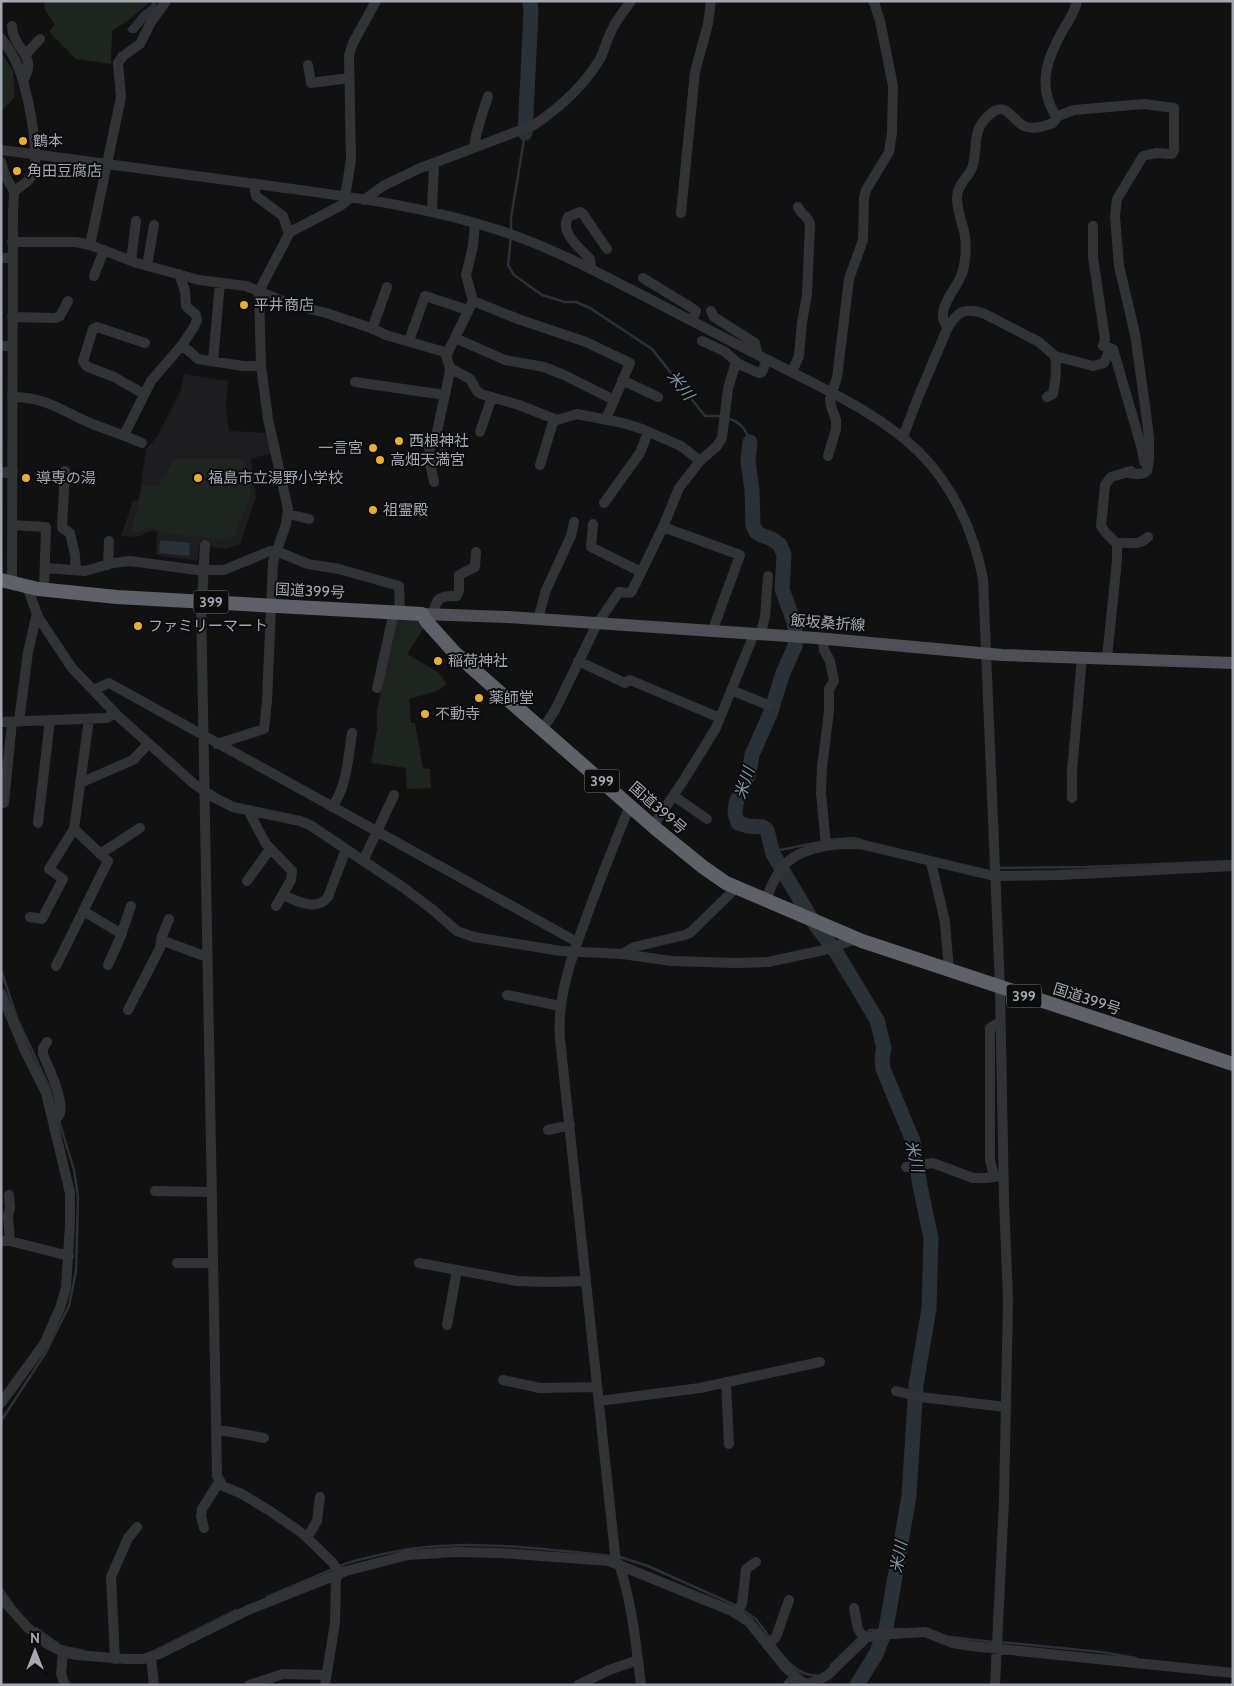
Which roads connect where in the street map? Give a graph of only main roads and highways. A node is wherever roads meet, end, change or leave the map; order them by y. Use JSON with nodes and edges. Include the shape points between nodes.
{"nodes":[{"id":1,"x":7,"y":582,"type":"edge"},
{"id":2,"x":427,"y":614,"type":"junction"},
{"id":3,"x":1233,"y":663,"type":"edge"},
{"id":4,"x":1233,"y":1064,"type":"edge"}],
"edges":[{"from":1,"to":2,"type":"highway","name":"国道399号","number":"399","via":[[44,590],[117,597]]},
{"from":2,"to":3,"type":"main road","name":"飯坂桑折線","via":[[823,638],[985,653]]},
{"from":2,"to":4,"type":"highway","name":"国道399号","number":"399","via":[[427,622],[454,652],[653,826],[703,867],[736,888],[856,939]]}]}
